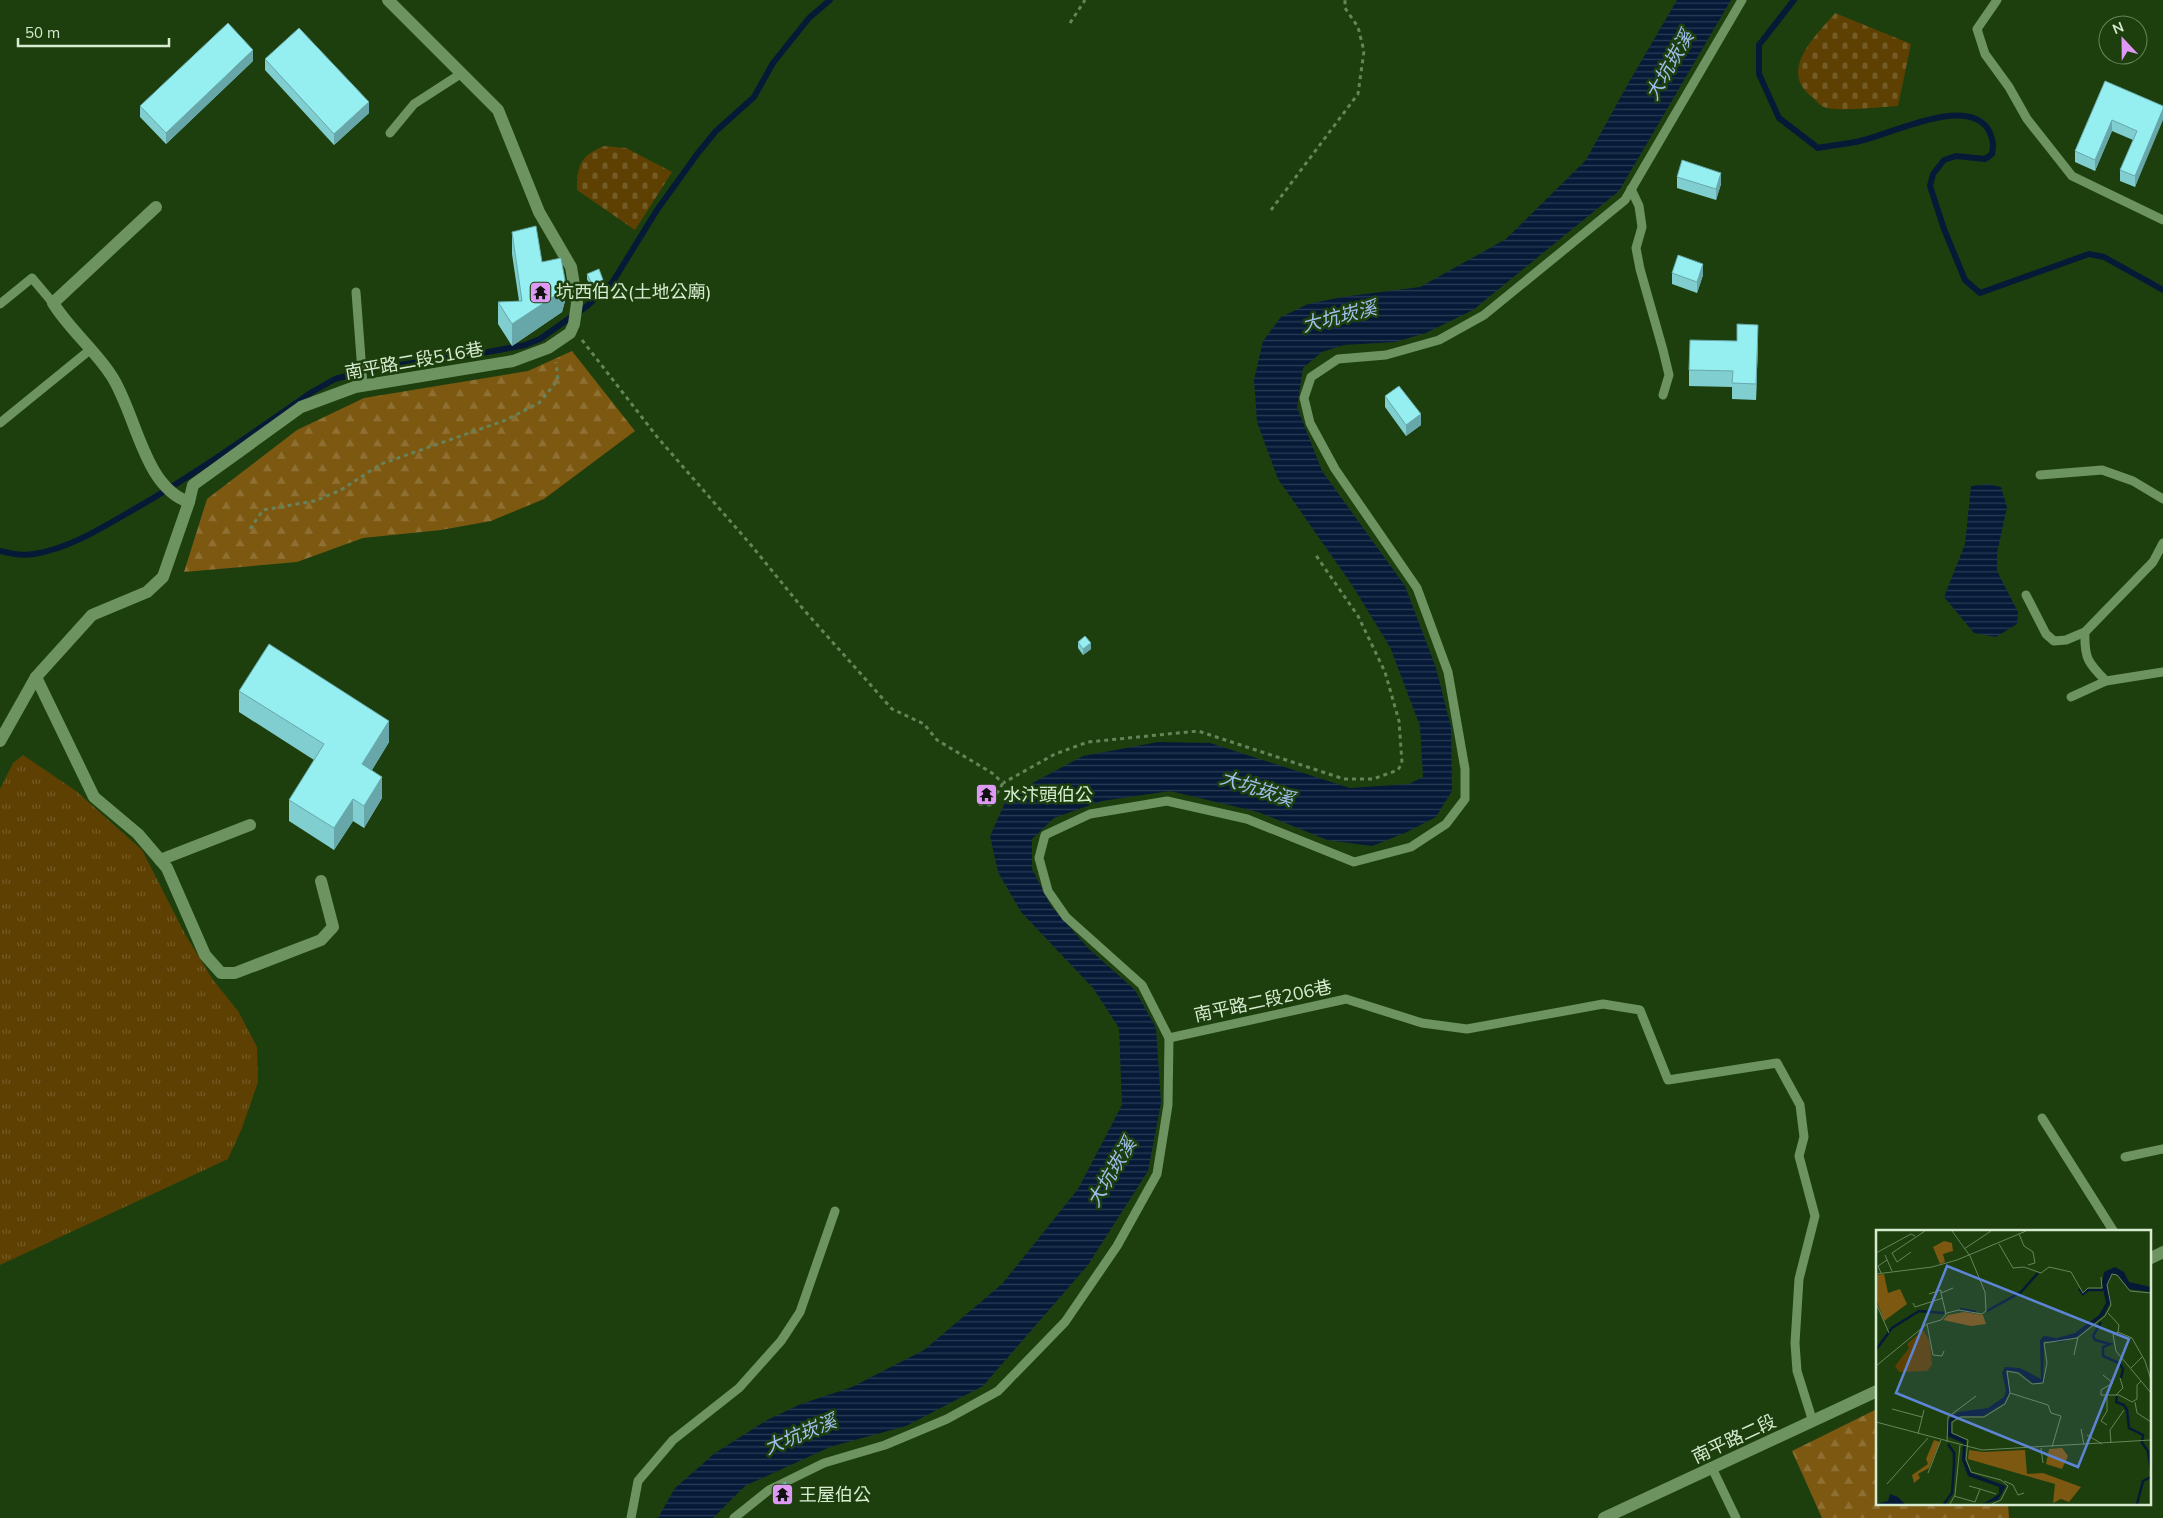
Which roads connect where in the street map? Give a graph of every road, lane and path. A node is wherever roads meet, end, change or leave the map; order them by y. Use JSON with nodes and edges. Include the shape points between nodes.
{"nodes":[{"id":1,"x":388,"y":0,"type":"edge"},
{"id":2,"x":1085,"y":0,"type":"edge"},
{"id":3,"x":1345,"y":0,"type":"edge"},
{"id":4,"x":1742,"y":0,"type":"edge"},
{"id":5,"x":1997,"y":0,"type":"edge"},
{"id":6,"x":1070,"y":23,"type":"dead end"},
{"id":7,"x":462,"y":73,"type":"junction"},
{"id":8,"x":390,"y":133,"type":"dead end"},
{"id":9,"x":1631,"y":189,"type":"junction"},
{"id":10,"x":156,"y":207,"type":"dead end"},
{"id":11,"x":1271,"y":210,"type":"dead end"},
{"id":12,"x":2163,"y":220,"type":"edge"},
{"id":13,"x":356,"y":292,"type":"dead end"},
{"id":14,"x":53,"y":303,"type":"junction"},
{"id":15,"x":0,"y":304,"type":"edge"},
{"id":16,"x":572,"y":328,"type":"junction"},
{"id":17,"x":553,"y":344,"type":"junction"},
{"id":18,"x":91,"y":350,"type":"junction"},
{"id":19,"x":363,"y":384,"type":"junction"},
{"id":20,"x":1663,"y":395,"type":"dead end"},
{"id":21,"x":0,"y":423,"type":"edge"},
{"id":22,"x":2040,"y":475,"type":"dead end"},
{"id":23,"x":2163,"y":499,"type":"edge"},
{"id":24,"x":183,"y":500,"type":"junction"},
{"id":25,"x":250,"y":530,"type":"dead end"},
{"id":26,"x":2163,"y":543,"type":"edge"},
{"id":27,"x":1315,"y":554,"type":"dead end"},
{"id":28,"x":2026,"y":595,"type":"dead end"},
{"id":29,"x":2085,"y":632,"type":"junction"},
{"id":30,"x":2163,"y":672,"type":"edge"},
{"id":31,"x":36,"y":677,"type":"junction"},
{"id":32,"x":2106,"y":681,"type":"junction"},
{"id":33,"x":2071,"y":696,"type":"dead end"},
{"id":34,"x":0,"y":741,"type":"edge"},
{"id":35,"x":1003,"y":783,"type":"junction"},
{"id":36,"x":990,"y":795,"type":"dead end"},
{"id":37,"x":994,"y":798,"type":"junction"},
{"id":38,"x":980,"y":804,"type":"dead end"},
{"id":39,"x":250,"y":825,"type":"dead end"},
{"id":40,"x":160,"y":860,"type":"junction"},
{"id":41,"x":321,"y":880,"type":"dead end"},
{"id":42,"x":1169,"y":1038,"type":"junction"},
{"id":43,"x":2042,"y":1118,"type":"dead end"},
{"id":44,"x":2163,"y":1149,"type":"edge"},
{"id":45,"x":2125,"y":1157,"type":"dead end"},
{"id":46,"x":834,"y":1211,"type":"dead end"},
{"id":47,"x":2113,"y":1230,"type":"edge"},
{"id":48,"x":2163,"y":1252,"type":"edge"},
{"id":49,"x":2150,"y":1258,"type":"edge"},
{"id":50,"x":1876,"y":1391,"type":"edge"},
{"id":51,"x":1813,"y":1422,"type":"junction"},
{"id":52,"x":1712,"y":1468,"type":"junction"},
{"id":53,"x":631,"y":1518,"type":"edge"},
{"id":54,"x":734,"y":1518,"type":"edge"},
{"id":55,"x":1604,"y":1518,"type":"edge"},
{"id":56,"x":1736,"y":1518,"type":"edge"}],
"edges":[{"from":1,"to":7,"type":"street"},
{"from":2,"to":6,"type":"path"},
{"from":3,"to":11,"type":"path","via":[[1345,8],[1358,28],[1364,51],[1358,94]]},
{"from":4,"to":9,"type":"lane"},
{"from":5,"to":12,"type":"lane","via":[[1977,29],[1985,54],[2027,119],[2072,176]]},
{"from":7,"to":8,"type":"lane","via":[[414,104]]},
{"from":7,"to":16,"type":"street","via":[[498,110],[539,212],[571,267],[577,303]]},
{"from":9,"to":20,"type":"lane","via":[[1639,206],[1642,226],[1636,248],[1640,269],[1664,350],[1668,375]]},
{"from":9,"to":42,"type":"lane","via":[[1625,200],[1484,315],[1439,340],[1386,355],[1338,359],[1311,376],[1304,398],[1310,423],[1335,469],[1417,588],[1448,672],[1465,768],[1465,799],[1446,824],[1411,846],[1354,862],[1247,819],[1167,801],[1090,814],[1045,835],[1039,858],[1048,891],[1066,917],[1142,985]]},
{"from":10,"to":14,"type":"street"},
{"from":13,"to":19,"type":"lane"},
{"from":14,"to":15,"type":"lane","via":[[32,278]]},
{"from":14,"to":18,"type":"street"},
{"from":16,"to":17,"type":"street","name":"南平路二段516巷"},
{"from":16,"to":35,"type":"path","via":[[658,438],[892,709],[924,724],[937,740]]},
{"from":17,"to":19,"type":"street","name":"南平路二段516巷","via":[[513,361]]},
{"from":17,"to":25,"type":"path","via":[[558,380],[539,403],[506,420],[381,464],[341,490],[314,501],[263,510]]},
{"from":18,"to":21,"type":"lane"},
{"from":18,"to":24,"type":"street","via":[[112,376],[157,477]]},
{"from":19,"to":24,"type":"street","name":"南平路二段516巷","via":[[301,407],[193,485]]},
{"from":22,"to":23,"type":"lane","via":[[2102,470],[2133,481]]},
{"from":24,"to":31,"type":"street","name":"南平路二段516巷","via":[[163,577],[147,592],[92,615]]},
{"from":26,"to":29,"type":"lane","via":[[2153,562]]},
{"from":27,"to":35,"type":"path","via":[[1358,616],[1385,672],[1399,722],[1402,762],[1398,770],[1373,779],[1344,779],[1198,731],[1088,742],[1055,754]]},
{"from":28,"to":29,"type":"lane","via":[[2046,634],[2054,641]]},
{"from":29,"to":32,"type":"lane","via":[[2085,652],[2094,669]]},
{"from":30,"to":32,"type":"lane"},
{"from":31,"to":34,"type":"street","name":"南平路二段516巷"},
{"from":31,"to":40,"type":"street","via":[[94,797],[138,834]]},
{"from":32,"to":33,"type":"lane"},
{"from":35,"to":37,"type":"path"},
{"from":36,"to":37,"type":"path"},
{"from":37,"to":38,"type":"path","via":[[990,805]]},
{"from":39,"to":40,"type":"street"},
{"from":40,"to":41,"type":"street","via":[[205,955],[221,973],[235,972],[321,940],[333,927]]},
{"from":42,"to":51,"type":"lane","name":"南平路二段206巷","via":[[1346,999],[1422,1023],[1467,1028],[1603,1004],[1640,1010],[1668,1080],[1777,1063],[1800,1105],[1804,1137],[1799,1156],[1815,1216],[1799,1279],[1795,1342],[1797,1371]]},
{"from":42,"to":54,"type":"lane","via":[[1168,1105],[1157,1174],[1117,1246],[1064,1322],[998,1391],[947,1419],[894,1441],[824,1463],[769,1490]]},
{"from":43,"to":47,"type":"lane"},
{"from":44,"to":45,"type":"lane"},
{"from":46,"to":53,"type":"lane","via":[[800,1312],[781,1341],[739,1388],[673,1440],[638,1481]]},
{"from":48,"to":49,"type":"street"},
{"from":50,"to":51,"type":"street","name":"南平路二段"},
{"from":51,"to":52,"type":"street","name":"南平路二段"},
{"from":52,"to":55,"type":"street","name":"南平路二段"},
{"from":52,"to":56,"type":"lane"}]}
